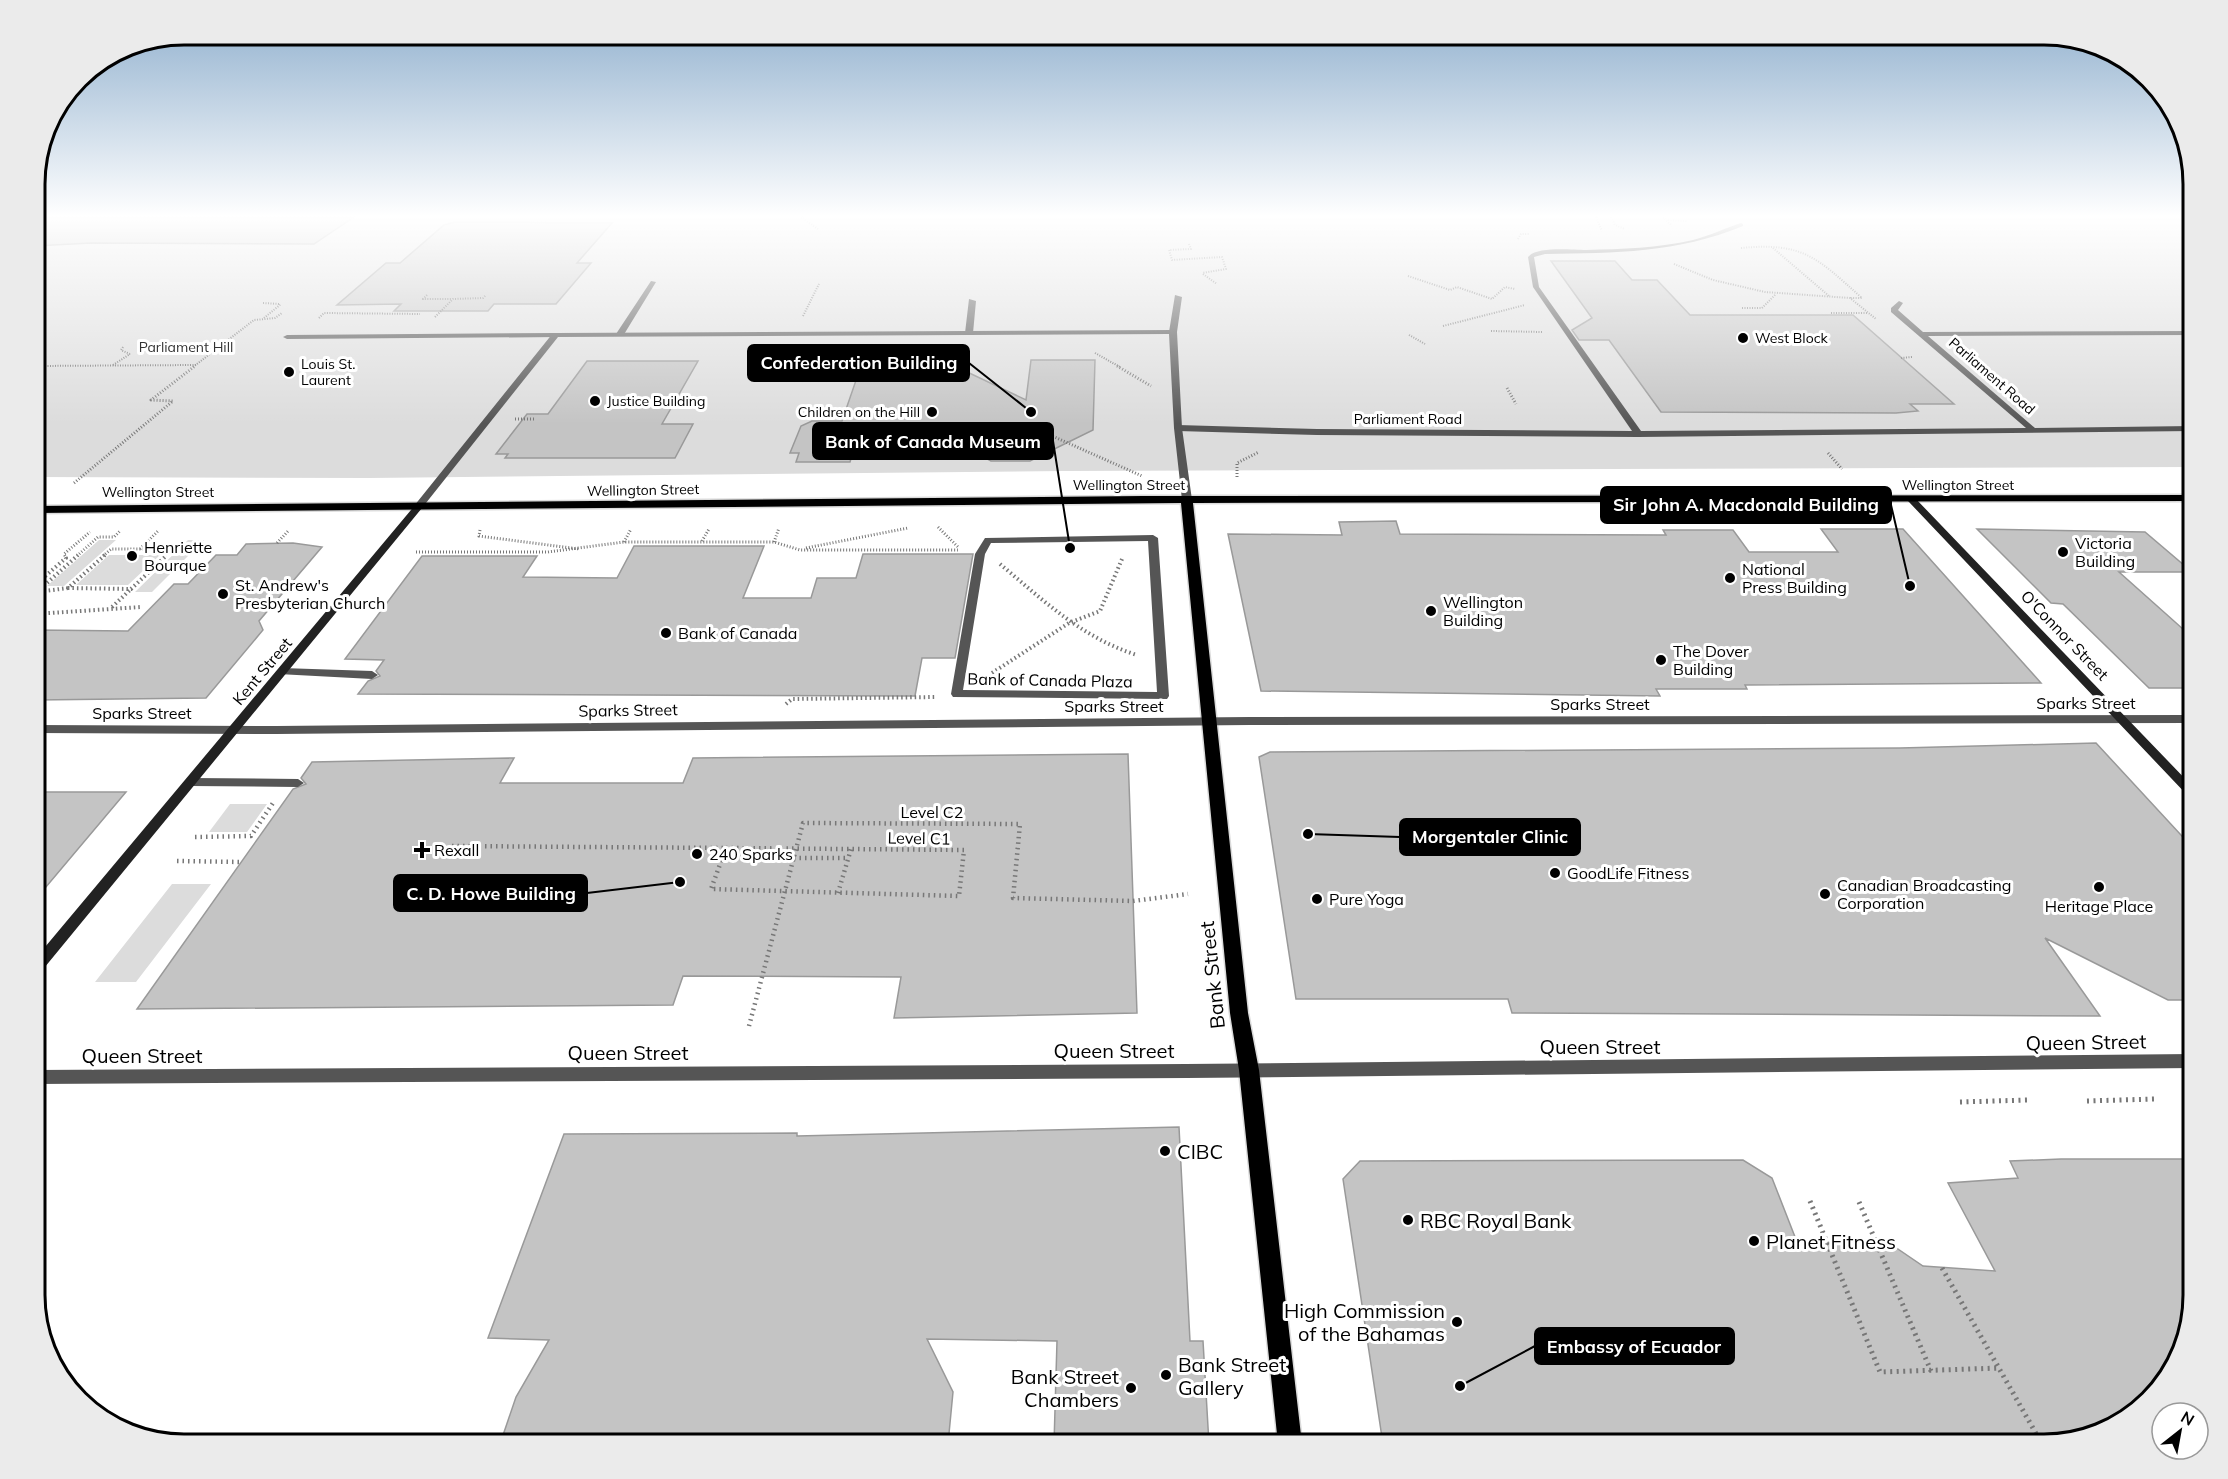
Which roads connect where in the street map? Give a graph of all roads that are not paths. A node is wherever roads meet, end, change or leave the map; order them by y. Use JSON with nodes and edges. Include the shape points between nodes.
{"nodes":[{"id":1,"x":650,"y":286,"type":"edge"},
{"id":2,"x":1536,"y":286,"type":"edge"},
{"id":3,"x":1178,"y":297,"type":"dead end"},
{"id":4,"x":972,"y":301,"type":"dead end"},
{"id":5,"x":1899,"y":303,"type":"dead end"},
{"id":6,"x":1173,"y":332,"type":"junction"},
{"id":7,"x":969,"y":333,"type":"junction"},
{"id":8,"x":2183,"y":333,"type":"edge"},
{"id":9,"x":620,"y":334,"type":"junction"},
{"id":10,"x":1921,"y":334,"type":"junction"},
{"id":11,"x":556,"y":335,"type":"junction"},
{"id":12,"x":287,"y":338,"type":"dead end"},
{"id":13,"x":1178,"y":428,"type":"junction"},
{"id":14,"x":2032,"y":429,"type":"junction"},
{"id":15,"x":2183,"y":429,"type":"edge"},
{"id":16,"x":1638,"y":434,"type":"junction"},
{"id":17,"x":2183,"y":498,"type":"edge"},
{"id":18,"x":1187,"y":500,"type":"junction"},
{"id":19,"x":1912,"y":500,"type":"junction"},
{"id":20,"x":45,"y":506,"type":"edge"},
{"id":21,"x":419,"y":506,"type":"junction"},
{"id":22,"x":66,"y":508,"type":"junction"},
{"id":23,"x":45,"y":509,"type":"edge"},
{"id":24,"x":282,"y":672,"type":"junction"},
{"id":25,"x":372,"y":675,"type":"dead end"},
{"id":26,"x":957,"y":694,"type":"joint"},
{"id":27,"x":2183,"y":719,"type":"edge"},
{"id":28,"x":2123,"y":720,"type":"junction"},
{"id":29,"x":1211,"y":722,"type":"junction"},
{"id":30,"x":45,"y":729,"type":"edge"},
{"id":31,"x":235,"y":729,"type":"junction"},
{"id":32,"x":191,"y":782,"type":"junction"},
{"id":33,"x":298,"y":783,"type":"dead end"},
{"id":34,"x":2183,"y":783,"type":"edge"},
{"id":35,"x":45,"y":957,"type":"edge"},
{"id":36,"x":2183,"y":1061,"type":"edge"},
{"id":37,"x":1249,"y":1070,"type":"junction"},
{"id":38,"x":45,"y":1077,"type":"edge"},
{"id":39,"x":1289,"y":1434,"type":"edge"}],
"edges":[{"from":1,"to":9,"type":"street"},
{"from":2,"to":16,"type":"street"},
{"from":3,"to":6,"type":"street"},
{"from":4,"to":7,"type":"street"},
{"from":5,"to":10,"type":"street","via":[[1893,310]]},
{"from":6,"to":7,"type":"street"},
{"from":6,"to":13,"type":"street"},
{"from":7,"to":9,"type":"street"},
{"from":8,"to":10,"type":"street","name":"Parliament Road"},
{"from":9,"to":11,"type":"street"},
{"from":10,"to":14,"type":"street","name":"Parliament Road"},
{"from":11,"to":12,"type":"street"},
{"from":11,"to":21,"type":"street","name":"Kent Street"},
{"from":13,"to":16,"type":"street","name":"Parliament Road"},
{"from":13,"to":18,"type":"street"},
{"from":14,"to":15,"type":"street","name":"Parliament Road"},
{"from":14,"to":16,"type":"street","name":"Parliament Road"},
{"from":17,"to":19,"type":"main road","name":"Wellington Street"},
{"from":18,"to":19,"type":"main road","name":"Wellington Street"},
{"from":18,"to":21,"type":"main road","name":"Wellington Street"},
{"from":18,"to":29,"type":"main road","name":"Bank Street"},
{"from":19,"to":28,"type":"main road","name":"O'Connor Street"},
{"from":20,"to":22,"type":"main road","name":"Wellington Street"},
{"from":21,"to":22,"type":"main road","name":"Wellington Street"},
{"from":21,"to":24,"type":"main road","name":"Kent Street"},
{"from":22,"to":23,"type":"main road","name":"Wellington Street"},
{"from":24,"to":25,"type":"street"},
{"from":24,"to":31,"type":"main road","name":"Kent Street"},
{"from":26,"to":26,"type":"street","name":"Bank of Canada Plaza","via":[[1163,696],[1153,538],[988,540],[980,554]]},
{"from":27,"to":28,"type":"street","name":"Sparks Street"},
{"from":28,"to":29,"type":"street","name":"Sparks Street"},
{"from":28,"to":34,"type":"main road","name":"O'Connor Street"},
{"from":29,"to":31,"type":"street","name":"Sparks Street"},
{"from":29,"to":37,"type":"main road","name":"Bank Street","via":[[1239,1013]]},
{"from":30,"to":31,"type":"street","name":"Sparks Street"},
{"from":31,"to":32,"type":"main road","name":"Kent Street"},
{"from":32,"to":33,"type":"street"},
{"from":32,"to":35,"type":"main road","name":"Kent Street"},
{"from":36,"to":37,"type":"street","name":"Queen Street"},
{"from":37,"to":38,"type":"street","name":"Queen Street"},
{"from":37,"to":39,"type":"main road","name":"Bank Street"}]}
